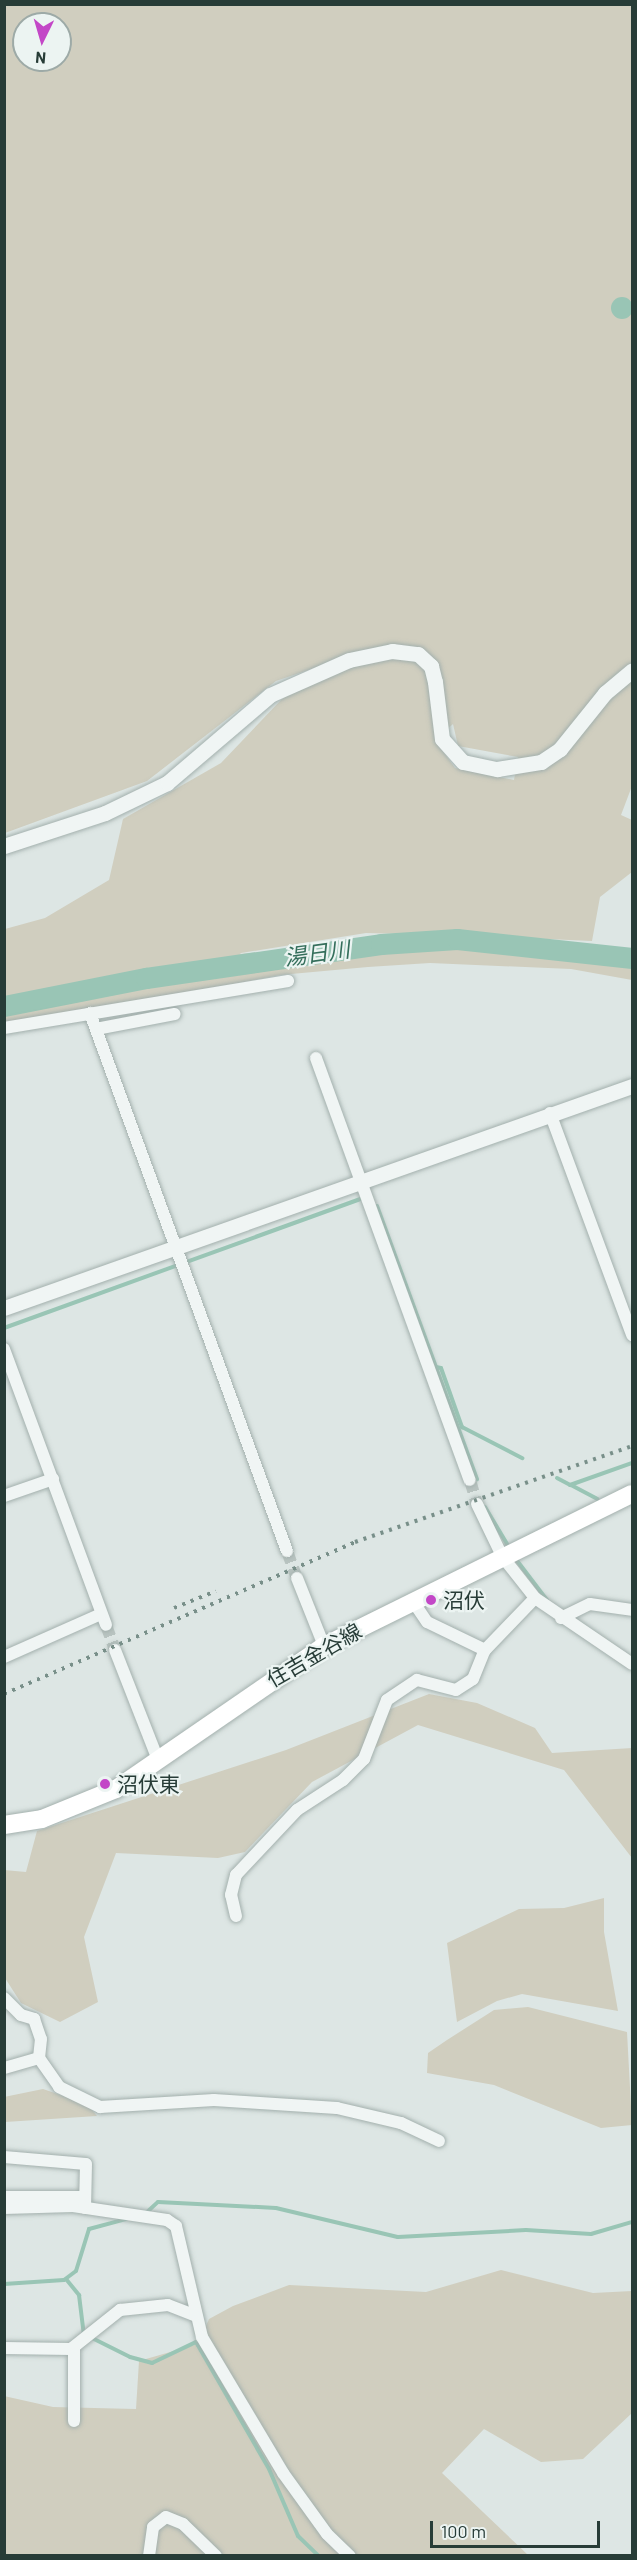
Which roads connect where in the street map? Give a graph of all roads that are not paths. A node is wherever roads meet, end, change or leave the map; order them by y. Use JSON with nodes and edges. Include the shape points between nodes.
{"nodes":[{"id":1,"x":633,"y":670,"type":"edge"},
{"id":2,"x":4,"y":846,"type":"edge"},
{"id":3,"x":288,"y":981,"type":"dead end"},
{"id":4,"x":90,"y":1013,"type":"junction"},
{"id":5,"x":175,"y":1014,"type":"dead end"},
{"id":6,"x":4,"y":1028,"type":"edge"},
{"id":7,"x":96,"y":1029,"type":"junction"},
{"id":8,"x":316,"y":1058,"type":"dead end"},
{"id":9,"x":633,"y":1086,"type":"edge"},
{"id":10,"x":550,"y":1113,"type":"junction"},
{"id":11,"x":360,"y":1182,"type":"junction"},
{"id":12,"x":178,"y":1257,"type":"junction"},
{"id":13,"x":4,"y":1308,"type":"edge"},
{"id":14,"x":633,"y":1335,"type":"edge"},
{"id":15,"x":4,"y":1348,"type":"edge"},
{"id":16,"x":53,"y":1479,"type":"junction"},
{"id":17,"x":470,"y":1480,"type":"tunnel mouth"},
{"id":18,"x":633,"y":1494,"type":"edge"},
{"id":19,"x":4,"y":1496,"type":"edge"},
{"id":20,"x":477,"y":1504,"type":"tunnel mouth"},
{"id":21,"x":287,"y":1551,"type":"tunnel mouth"},
{"id":22,"x":502,"y":1556,"type":"junction"},
{"id":23,"x":297,"y":1578,"type":"tunnel mouth"},
{"id":24,"x":535,"y":1598,"type":"junction"},
{"id":25,"x":413,"y":1600,"type":"junction"},
{"id":26,"x":633,"y":1610,"type":"edge"},
{"id":27,"x":561,"y":1618,"type":"junction"},
{"id":28,"x":324,"y":1646,"type":"junction"},
{"id":29,"x":115,"y":1650,"type":"tunnel mouth"},
{"id":30,"x":485,"y":1650,"type":"junction"},
{"id":31,"x":4,"y":1657,"type":"edge"},
{"id":32,"x":633,"y":1664,"type":"edge"},
{"id":33,"x":158,"y":1760,"type":"junction"},
{"id":34,"x":4,"y":1825,"type":"edge"},
{"id":35,"x":236,"y":1916,"type":"dead end"},
{"id":36,"x":4,"y":1998,"type":"edge"},
{"id":37,"x":39,"y":2058,"type":"junction"},
{"id":38,"x":4,"y":2068,"type":"edge"},
{"id":39,"x":439,"y":2141,"type":"dead end"},
{"id":40,"x":4,"y":2157,"type":"edge"},
{"id":41,"x":4,"y":2197,"type":"edge"},
{"id":42,"x":85,"y":2202,"type":"junction"},
{"id":43,"x":4,"y":2208,"type":"edge"},
{"id":44,"x":194,"y":2315,"type":"junction"},
{"id":45,"x":79,"y":2344,"type":"junction"},
{"id":46,"x":4,"y":2348,"type":"edge"},
{"id":47,"x":74,"y":2421,"type":"dead end"},
{"id":48,"x":149,"y":2556,"type":"edge"},
{"id":49,"x":216,"y":2556,"type":"edge"},
{"id":50,"x":350,"y":2556,"type":"edge"}],
"edges":[{"from":1,"to":2,"type":"street","via":[[605,693],[560,749],[541,762],[496,769],[463,762],[442,739],[431,666],[418,654],[392,651],[350,660],[270,695],[167,783],[105,813]]},
{"from":3,"to":4,"type":"street"},
{"from":4,"to":6,"type":"street"},
{"from":4,"to":7,"type":"street"},
{"from":5,"to":7,"type":"street"},
{"from":7,"to":12,"type":"street"},
{"from":8,"to":11,"type":"street"},
{"from":9,"to":10,"type":"street"},
{"from":10,"to":11,"type":"street"},
{"from":10,"to":14,"type":"street"},
{"from":11,"to":12,"type":"street"},
{"from":11,"to":17,"type":"street"},
{"from":12,"to":13,"type":"street"},
{"from":12,"to":21,"type":"street"},
{"from":15,"to":16,"type":"street"},
{"from":16,"to":19,"type":"street"},
{"from":16,"to":31,"type":"street","via":[[104,1620]]},
{"from":18,"to":22,"type":"main road","name":"住吉金谷線"},
{"from":20,"to":22,"type":"street"},
{"from":22,"to":24,"type":"street"},
{"from":22,"to":25,"type":"main road","name":"住吉金谷線"},
{"from":23,"to":28,"type":"street"},
{"from":24,"to":27,"type":"street"},
{"from":24,"to":30,"type":"street"},
{"from":25,"to":28,"type":"main road","name":"住吉金谷線"},
{"from":25,"to":30,"type":"street","via":[[427,1622]]},
{"from":26,"to":27,"type":"street","via":[[590,1604]]},
{"from":27,"to":32,"type":"street"},
{"from":28,"to":33,"type":"main road","name":"住吉金谷線"},
{"from":29,"to":33,"type":"street"},
{"from":30,"to":35,"type":"street","via":[[464,1690],[417,1680],[387,1700],[364,1759],[343,1780],[297,1810],[236,1875],[231,1895]]},
{"from":33,"to":34,"type":"main road","name":"住吉金谷線","via":[[75,1807]]},
{"from":36,"to":37,"type":"street","via":[[21,2015],[34,2019],[41,2039]]},
{"from":37,"to":38,"type":"street"},
{"from":37,"to":39,"type":"street","via":[[59,2088],[100,2107],[214,2100],[337,2108],[401,2123]]},
{"from":40,"to":42,"type":"street","via":[[86,2164]]},
{"from":41,"to":42,"type":"street"},
{"from":42,"to":43,"type":"street"},
{"from":42,"to":44,"type":"street","via":[[176,2226],[184,2245]]},
{"from":44,"to":45,"type":"street","via":[[168,2305],[120,2310]]},
{"from":44,"to":50,"type":"street","via":[[283,2473],[327,2534]]},
{"from":45,"to":46,"type":"street"},
{"from":45,"to":47,"type":"street"},
{"from":48,"to":49,"type":"street","via":[[153,2527],[166,2517],[183,2524]]}]}
